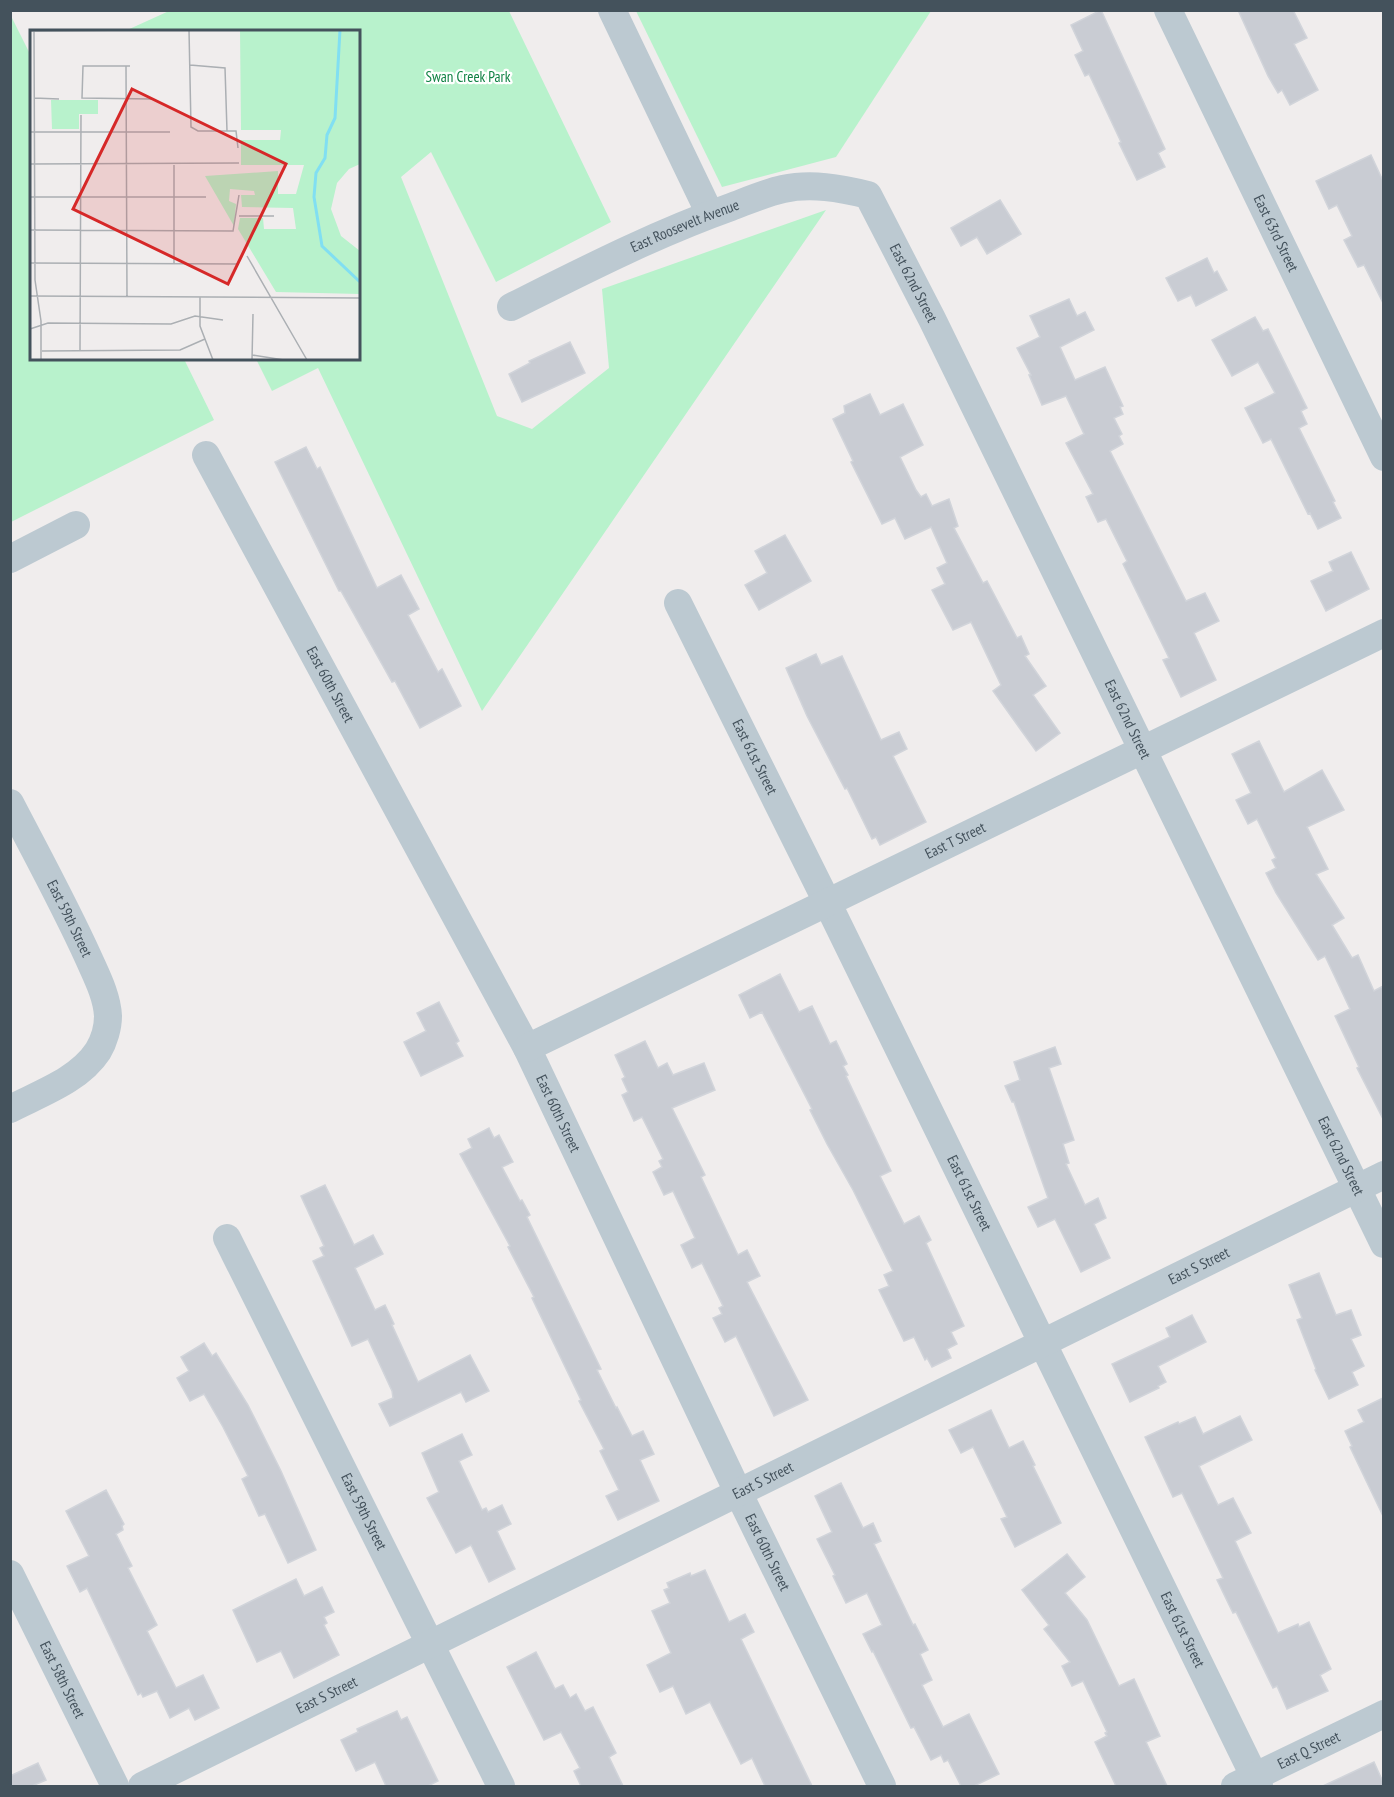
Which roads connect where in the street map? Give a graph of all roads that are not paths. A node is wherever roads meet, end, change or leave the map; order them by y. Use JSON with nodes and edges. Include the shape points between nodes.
{"nodes":[{"id":1,"x":612,"y":10,"type":"edge"},
{"id":2,"x":1168,"y":10,"type":"edge"},
{"id":3,"x":868,"y":195,"type":"joint"},
{"id":4,"x":710,"y":214,"type":"junction"},
{"id":5,"x":511,"y":307,"type":"dead end"},
{"id":6,"x":206,"y":455,"type":"dead end"},
{"id":7,"x":1383,"y":457,"type":"edge"},
{"id":8,"x":76,"y":525,"type":"dead end"},
{"id":9,"x":10,"y":559,"type":"edge"},
{"id":10,"x":678,"y":603,"type":"dead end"},
{"id":11,"x":1383,"y":633,"type":"edge"},
{"id":12,"x":1143,"y":749,"type":"junction"},
{"id":13,"x":10,"y":803,"type":"edge"},
{"id":14,"x":827,"y":902,"type":"junction"},
{"id":15,"x":527,"y":1048,"type":"junction"},
{"id":16,"x":10,"y":1109,"type":"edge"},
{"id":17,"x":1383,"y":1175,"type":"edge"},
{"id":18,"x":1356,"y":1188,"type":"junction"},
{"id":19,"x":227,"y":1238,"type":"dead end"},
{"id":20,"x":1383,"y":1244,"type":"edge"},
{"id":21,"x":1042,"y":1343,"type":"junction"},
{"id":22,"x":738,"y":1492,"type":"junction"},
{"id":23,"x":10,"y":1574,"type":"edge"},
{"id":24,"x":430,"y":1643,"type":"junction"},
{"id":25,"x":1383,"y":1714,"type":"edge"},
{"id":26,"x":1250,"y":1783,"type":"edge"},
{"id":27,"x":115,"y":1786,"type":"edge"},
{"id":28,"x":142,"y":1786,"type":"edge"},
{"id":29,"x":501,"y":1786,"type":"edge"},
{"id":30,"x":882,"y":1786,"type":"edge"}],
"edges":[{"from":1,"to":4,"type":"street"},
{"from":2,"to":7,"type":"street","name":"East 63rd Street"},
{"from":3,"to":4,"type":"street","name":"East Roosevelt Avenue","via":[[812,186],[782,189]]},
{"from":3,"to":12,"type":"street","name":"East 62nd Street"},
{"from":4,"to":5,"type":"street","name":"East Roosevelt Avenue"},
{"from":6,"to":15,"type":"street","name":"East 60th Street"},
{"from":8,"to":9,"type":"street"},
{"from":10,"to":14,"type":"street","name":"East 61st Street"},
{"from":11,"to":12,"type":"street","name":"East T Street"},
{"from":12,"to":14,"type":"street","name":"East T Street"},
{"from":12,"to":18,"type":"street","name":"East 62nd Street"},
{"from":13,"to":16,"type":"street","name":"East 59th Street","via":[[72,920],[100,984],[108,1017],[102,1042],[90,1061]]},
{"from":14,"to":15,"type":"street","name":"East T Street"},
{"from":14,"to":21,"type":"street","name":"East 61st Street"},
{"from":15,"to":22,"type":"street","name":"East 60th Street"},
{"from":17,"to":18,"type":"street","name":"East S Street"},
{"from":18,"to":20,"type":"street","name":"East 62nd Street"},
{"from":18,"to":21,"type":"street","name":"East S Street"},
{"from":19,"to":24,"type":"street","name":"East 59th Street"},
{"from":21,"to":22,"type":"street","name":"East S Street"},
{"from":21,"to":26,"type":"street","name":"East 61st Street"},
{"from":22,"to":24,"type":"street","name":"East S Street"},
{"from":22,"to":30,"type":"street","name":"East 60th Street"},
{"from":23,"to":27,"type":"street","name":"East 58th Street"},
{"from":24,"to":28,"type":"street","name":"East S Street"},
{"from":24,"to":29,"type":"street","name":"East 59th Street"},
{"from":25,"to":26,"type":"street","name":"East Q Street"}]}
